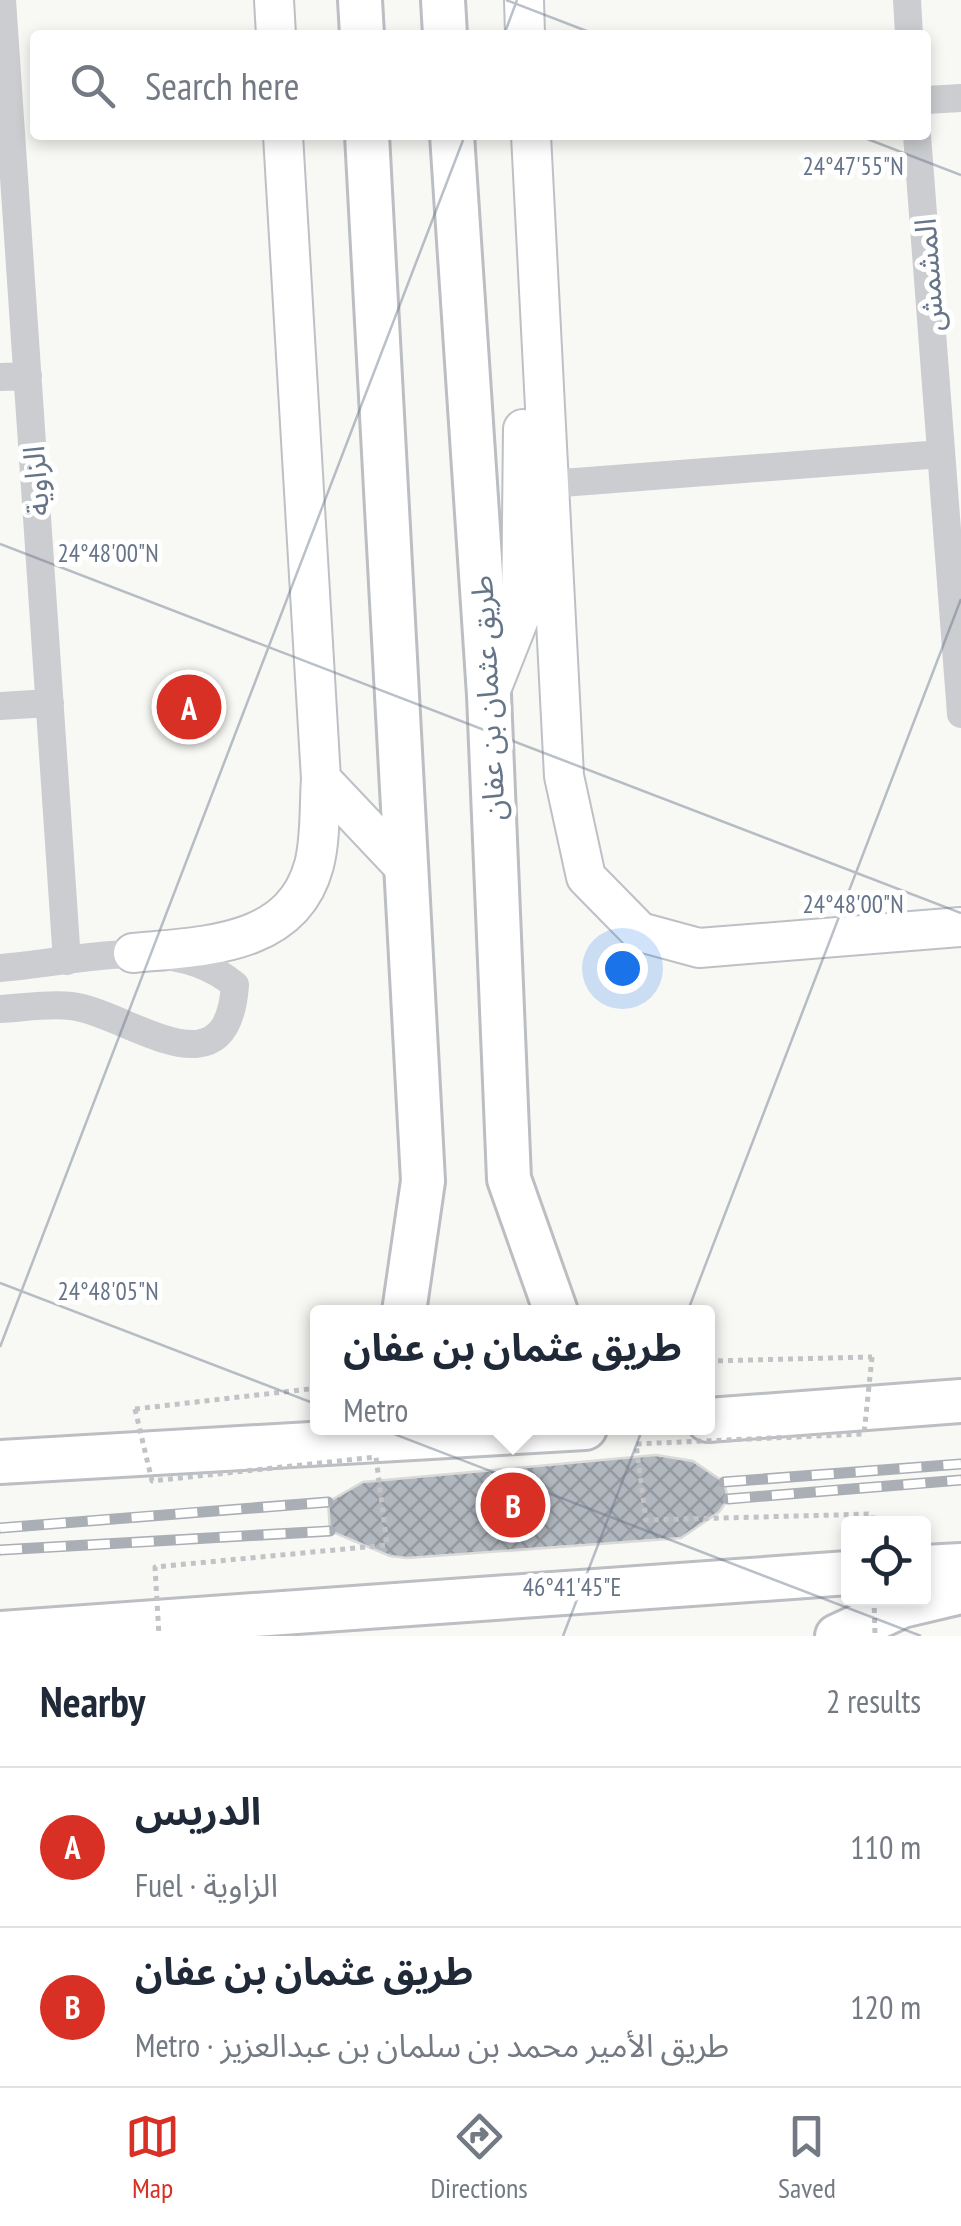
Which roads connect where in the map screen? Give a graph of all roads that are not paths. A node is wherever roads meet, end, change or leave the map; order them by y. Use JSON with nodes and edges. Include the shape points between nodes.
{"nodes":[{"id":1,"x":2,"y":0,"type":"edge"},
{"id":2,"x":274,"y":0,"type":"edge"},
{"id":3,"x":360,"y":0,"type":"edge"},
{"id":4,"x":443,"y":0,"type":"edge"},
{"id":5,"x":524,"y":0,"type":"edge"},
{"id":6,"x":906,"y":0,"type":"edge"},
{"id":7,"x":276,"y":30,"type":"edge"},
{"id":8,"x":362,"y":30,"type":"edge"},
{"id":9,"x":445,"y":30,"type":"edge"},
{"id":10,"x":526,"y":30,"type":"edge"},
{"id":11,"x":909,"y":30,"type":"edge"},
{"id":12,"x":961,"y":98,"type":"edge"},
{"id":13,"x":931,"y":100,"type":"edge"},
{"id":14,"x":283,"y":140,"type":"edge"},
{"id":15,"x":367,"y":140,"type":"edge"},
{"id":16,"x":452,"y":140,"type":"edge"},
{"id":17,"x":531,"y":140,"type":"edge"},
{"id":18,"x":917,"y":140,"type":"edge"},
{"id":19,"x":542,"y":343,"type":"junction"},
{"id":20,"x":14,"y":376,"type":"edge"},
{"id":21,"x":941,"y":454,"type":"junction"},
{"id":22,"x":549,"y":484,"type":"junction"},
{"id":23,"x":489,"y":695,"type":"junction"},
{"id":24,"x":50,"y":703,"type":"junction"},
{"id":25,"x":0,"y":706,"type":"edge"},
{"id":26,"x":961,"y":714,"type":"edge"},
{"id":27,"x":322,"y":779,"type":"junction"},
{"id":28,"x":406,"y":869,"type":"junction"},
{"id":29,"x":961,"y":927,"type":"edge"},
{"id":30,"x":133,"y":954,"type":"junction"},
{"id":31,"x":67,"y":961,"type":"junction"},
{"id":32,"x":0,"y":968,"type":"edge"},
{"id":33,"x":0,"y":1009,"type":"edge"},
{"id":34,"x":510,"y":1180,"type":"junction"},
{"id":35,"x":423,"y":1181,"type":"junction"},
{"id":36,"x":405,"y":1305,"type":"edge"},
{"id":37,"x":428,"y":1305,"type":"edge"},
{"id":38,"x":520,"y":1305,"type":"edge"},
{"id":39,"x":554,"y":1305,"type":"edge"},
{"id":40,"x":715,"y":1398,"type":"edge"},
{"id":41,"x":961,"y":1401,"type":"edge"},
{"id":42,"x":310,"y":1412,"type":"edge"},
{"id":43,"x":791,"y":1415,"type":"junction"},
{"id":44,"x":715,"y":1420,"type":"edge"},
{"id":45,"x":469,"y":1435,"type":"edge"},
{"id":46,"x":87,"y":1458,"type":"junction"},
{"id":47,"x":0,"y":1462,"type":"edge"},
{"id":48,"x":961,"y":1565,"type":"edge"},
{"id":49,"x":931,"y":1567,"type":"edge"},
{"id":50,"x":841,"y":1573,"type":"edge"},
{"id":51,"x":961,"y":1592,"type":"edge"},
{"id":52,"x":230,"y":1617,"type":"junction"},
{"id":53,"x":0,"y":1633,"type":"edge"},
{"id":54,"x":306,"y":1636,"type":"edge"},
{"id":55,"x":837,"y":1636,"type":"edge"}],
"edges":[{"from":1,"to":20,"type":"street","name":"الزاوية"},
{"from":2,"to":7,"type":"street"},
{"from":3,"to":8,"type":"main road"},
{"from":4,"to":9,"type":"main road"},
{"from":5,"to":10,"type":"street"},
{"from":6,"to":11,"type":"street"},
{"from":12,"to":13,"type":"street"},
{"from":14,"to":27,"type":"street"},
{"from":15,"to":28,"type":"main road"},
{"from":16,"to":23,"type":"main road","name":"طريق عثمان بن عفان"},
{"from":17,"to":19,"type":"street"},
{"from":18,"to":21,"type":"street","name":"المشمش"},
{"from":19,"to":22,"type":"street"},
{"from":19,"to":23,"type":"street","via":[[523,371],[521,614]]},
{"from":20,"to":24,"type":"street","name":"الزاوية"},
{"from":21,"to":22,"type":"street"},
{"from":21,"to":26,"type":"street","name":"المشمش"},
{"from":22,"to":29,"type":"street","via":[[564,776],[586,876],[640,932],[699,948]]},
{"from":23,"to":34,"type":"main road","name":"طريق عثمان بن عفان"},
{"from":24,"to":25,"type":"street"},
{"from":24,"to":31,"type":"street","name":"الزاوية"},
{"from":27,"to":28,"type":"street"},
{"from":27,"to":30,"type":"street","via":[[315,864],[296,907],[259,933]]},
{"from":28,"to":35,"type":"main road"},
{"from":30,"to":31,"type":"street"},
{"from":30,"to":33,"type":"street","via":[[213,966],[235,985],[225,1027],[188,1046],[72,1006]]},
{"from":31,"to":32,"type":"street"},
{"from":34,"to":38,"type":"main road"},
{"from":34,"to":39,"type":"main road","name":"طريق عثمان بن عفان"},
{"from":35,"to":36,"type":"main road"},
{"from":35,"to":37,"type":"main road"},
{"from":40,"to":43,"type":"main road"},
{"from":41,"to":43,"type":"main road"},
{"from":42,"to":46,"type":"main road"},
{"from":43,"to":44,"type":"main road"},
{"from":45,"to":46,"type":"main road"},
{"from":46,"to":47,"type":"main road"},
{"from":48,"to":49,"type":"main road"},
{"from":50,"to":52,"type":"main road"},
{"from":51,"to":55,"type":"main road","via":[[902,1606]]},
{"from":52,"to":53,"type":"main road"},
{"from":52,"to":54,"type":"main road"}]}
